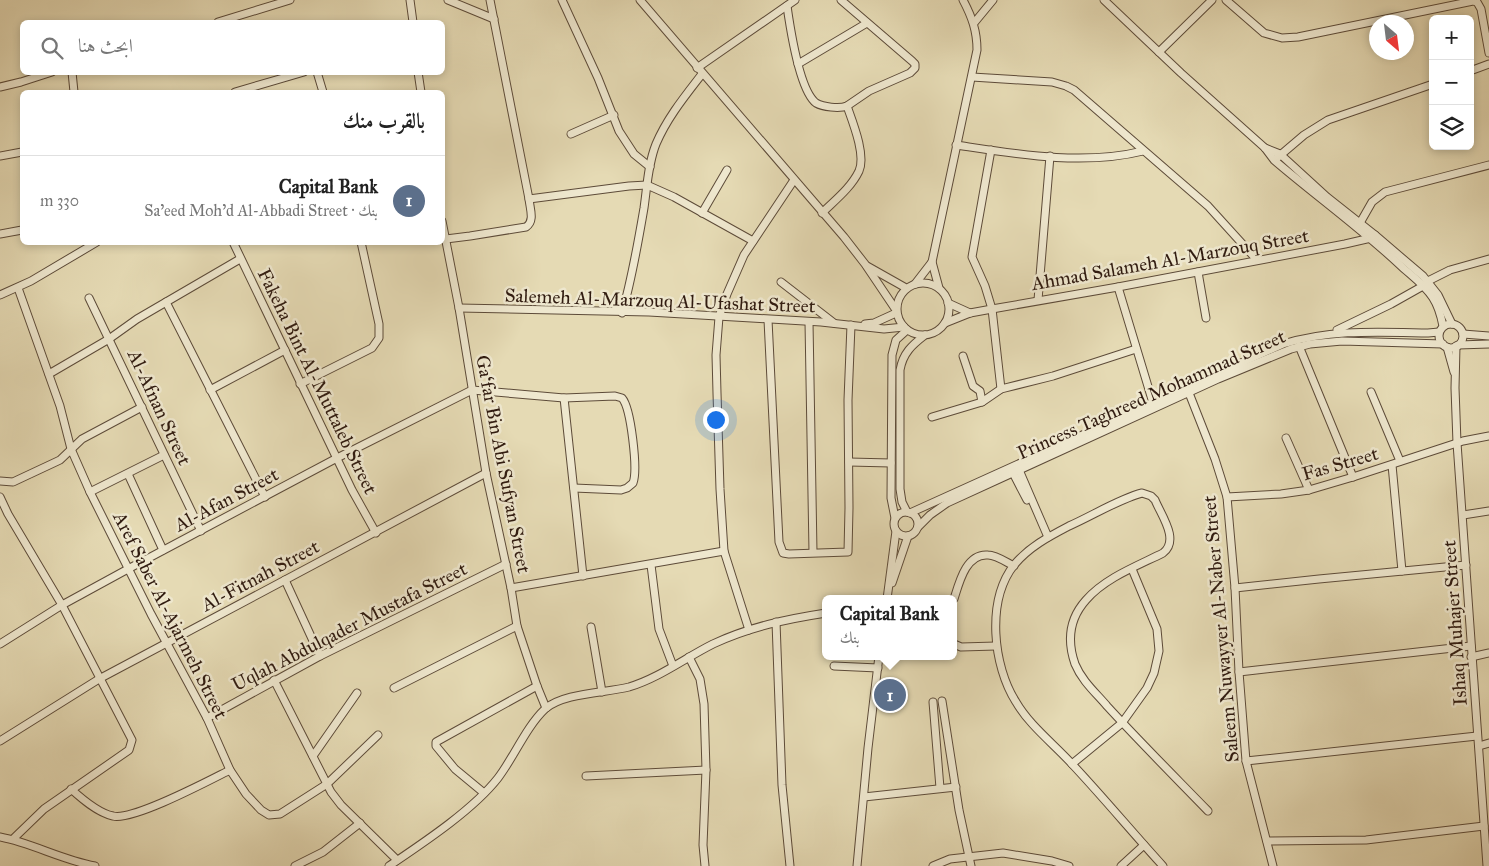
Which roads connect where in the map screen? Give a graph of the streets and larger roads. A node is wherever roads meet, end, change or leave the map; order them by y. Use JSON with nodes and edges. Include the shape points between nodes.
{"nodes":[{"id":1,"x":290,"y":0,"type":"edge"},
{"id":2,"x":410,"y":0,"type":"edge"},
{"id":3,"x":448,"y":0,"type":"edge"},
{"id":4,"x":490,"y":0,"type":"edge"},
{"id":5,"x":562,"y":0,"type":"edge"},
{"id":6,"x":640,"y":0,"type":"edge"},
{"id":7,"x":795,"y":0,"type":"edge"},
{"id":8,"x":841,"y":0,"type":"edge"},
{"id":9,"x":962,"y":0,"type":"edge"},
{"id":10,"x":993,"y":0,"type":"edge"},
{"id":11,"x":1104,"y":0,"type":"edge"},
{"id":12,"x":1212,"y":0,"type":"edge"},
{"id":13,"x":1226,"y":0,"type":"edge"},
{"id":14,"x":787,"y":6,"type":"junction"},
{"id":15,"x":494,"y":19,"type":"junction"},
{"id":16,"x":225,"y":20,"type":"edge"},
{"id":17,"x":413,"y":20,"type":"edge"},
{"id":18,"x":868,"y":23,"type":"junction"},
{"id":19,"x":974,"y":23,"type":"junction"},
{"id":20,"x":1159,"y":52,"type":"junction"},
{"id":21,"x":1489,"y":53,"type":"edge"},
{"id":22,"x":798,"y":64,"type":"junction"},
{"id":23,"x":1489,"y":64,"type":"edge"},
{"id":24,"x":1474,"y":69,"type":"edge"},
{"id":25,"x":700,"y":71,"type":"junction"},
{"id":26,"x":43,"y":75,"type":"edge"},
{"id":27,"x":72,"y":75,"type":"edge"},
{"id":28,"x":294,"y":75,"type":"edge"},
{"id":29,"x":318,"y":75,"type":"edge"},
{"id":30,"x":418,"y":75,"type":"edge"},
{"id":31,"x":972,"y":77,"type":"junction"},
{"id":32,"x":1429,"y":85,"type":"edge"},
{"id":33,"x":0,"y":86,"type":"edge"},
{"id":34,"x":74,"y":90,"type":"edge"},
{"id":35,"x":242,"y":90,"type":"edge"},
{"id":36,"x":322,"y":90,"type":"edge"},
{"id":37,"x":421,"y":90,"type":"edge"},
{"id":38,"x":847,"y":106,"type":"junction"},
{"id":39,"x":614,"y":115,"type":"junction"},
{"id":40,"x":571,"y":134,"type":"dead end"},
{"id":41,"x":956,"y":145,"type":"junction"},
{"id":42,"x":1265,"y":148,"type":"junction"},
{"id":43,"x":991,"y":150,"type":"junction"},
{"id":44,"x":1143,"y":151,"type":"junction"},
{"id":45,"x":20,"y":152,"type":"edge"},
{"id":46,"x":1280,"y":154,"type":"junction"},
{"id":47,"x":0,"y":156,"type":"edge"},
{"id":48,"x":1050,"y":156,"type":"junction"},
{"id":49,"x":1274,"y":160,"type":"junction"},
{"id":50,"x":1489,"y":164,"type":"edge"},
{"id":51,"x":650,"y":166,"type":"junction"},
{"id":52,"x":727,"y":170,"type":"dead end"},
{"id":53,"x":794,"y":180,"type":"junction"},
{"id":54,"x":647,"y":185,"type":"junction"},
{"id":55,"x":529,"y":200,"type":"junction"},
{"id":56,"x":702,"y":212,"type":"junction"},
{"id":57,"x":822,"y":214,"type":"junction"},
{"id":58,"x":1360,"y":223,"type":"junction"},
{"id":59,"x":20,"y":230,"type":"edge"},
{"id":60,"x":0,"y":234,"type":"edge"},
{"id":61,"x":445,"y":235,"type":"edge"},
{"id":62,"x":1373,"y":237,"type":"junction"},
{"id":63,"x":446,"y":239,"type":"junction"},
{"id":64,"x":753,"y":241,"type":"junction"},
{"id":65,"x":92,"y":245,"type":"edge"},
{"id":66,"x":233,"y":245,"type":"edge"},
{"id":67,"x":362,"y":245,"type":"edge"},
{"id":68,"x":240,"y":259,"type":"junction"},
{"id":69,"x":1489,"y":259,"type":"edge"},
{"id":70,"x":1257,"y":260,"type":"junction"},
{"id":71,"x":932,"y":262,"type":"junction"},
{"id":72,"x":865,"y":264,"type":"junction"},
{"id":73,"x":1198,"y":272,"type":"junction"},
{"id":74,"x":781,"y":282,"type":"dead end"},
{"id":75,"x":915,"y":284,"type":"junction"},
{"id":76,"x":1425,"y":284,"type":"junction"},
{"id":77,"x":1118,"y":287,"type":"junction"},
{"id":78,"x":18,"y":288,"type":"junction"},
{"id":79,"x":906,"y":288,"type":"junction"},
{"id":80,"x":939,"y":288,"type":"junction"},
{"id":81,"x":0,"y":295,"type":"edge"},
{"id":82,"x":89,"y":298,"type":"dead end"},
{"id":83,"x":1038,"y":300,"type":"junction"},
{"id":84,"x":166,"y":302,"type":"junction"},
{"id":85,"x":948,"y":303,"type":"junction"},
{"id":86,"x":459,"y":308,"type":"junction"},
{"id":87,"x":992,"y":309,"type":"junction"},
{"id":88,"x":896,"y":311,"type":"junction"},
{"id":89,"x":622,"y":313,"type":"junction"},
{"id":90,"x":970,"y":313,"type":"junction"},
{"id":91,"x":720,"y":317,"type":"junction"},
{"id":92,"x":1206,"y":318,"type":"dead end"},
{"id":93,"x":768,"y":320,"type":"junction"},
{"id":94,"x":809,"y":322,"type":"junction"},
{"id":95,"x":834,"y":323,"type":"junction"},
{"id":96,"x":945,"y":323,"type":"junction"},
{"id":97,"x":851,"y":324,"type":"junction"},
{"id":98,"x":1452,"y":324,"type":"junction"},
{"id":99,"x":860,"y":326,"type":"junction"},
{"id":100,"x":905,"y":329,"type":"junction"},
{"id":101,"x":1441,"y":329,"type":"junction"},
{"id":102,"x":1331,"y":333,"type":"junction"},
{"id":103,"x":1462,"y":334,"type":"junction"},
{"id":104,"x":926,"y":335,"type":"junction"},
{"id":105,"x":1489,"y":336,"type":"edge"},
{"id":106,"x":109,"y":339,"type":"junction"},
{"id":107,"x":1489,"y":344,"type":"edge"},
{"id":108,"x":1300,"y":346,"type":"junction"},
{"id":109,"x":1445,"y":346,"type":"junction"},
{"id":110,"x":1457,"y":346,"type":"junction"},
{"id":111,"x":1136,"y":349,"type":"junction"},
{"id":112,"x":285,"y":350,"type":"junction"},
{"id":113,"x":962,"y":356,"type":"dead end"},
{"id":114,"x":49,"y":374,"type":"junction"},
{"id":115,"x":1455,"y":377,"type":"junction"},
{"id":116,"x":300,"y":384,"type":"junction"},
{"id":117,"x":1001,"y":389,"type":"junction"},
{"id":118,"x":210,"y":390,"type":"junction"},
{"id":119,"x":472,"y":390,"type":"junction"},
{"id":120,"x":1371,"y":392,"type":"dead end"},
{"id":121,"x":1189,"y":393,"type":"junction"},
{"id":122,"x":564,"y":398,"type":"junction"},
{"id":123,"x":982,"y":402,"type":"junction"},
{"id":124,"x":1153,"y":403,"type":"junction"},
{"id":125,"x":142,"y":408,"type":"junction"},
{"id":126,"x":932,"y":416,"type":"dead end"},
{"id":127,"x":1489,"y":436,"type":"edge"},
{"id":128,"x":1286,"y":438,"type":"dead end"},
{"id":129,"x":1457,"y":443,"type":"junction"},
{"id":130,"x":71,"y":449,"type":"junction"},
{"id":131,"x":164,"y":455,"type":"junction"},
{"id":132,"x":337,"y":458,"type":"junction"},
{"id":133,"x":1400,"y":461,"type":"junction"},
{"id":134,"x":849,"y":462,"type":"junction"},
{"id":135,"x":891,"y":463,"type":"junction"},
{"id":136,"x":1392,"y":465,"type":"junction"},
{"id":137,"x":1016,"y":472,"type":"junction"},
{"id":138,"x":486,"y":473,"type":"junction"},
{"id":139,"x":128,"y":474,"type":"junction"},
{"id":140,"x":1353,"y":477,"type":"junction"},
{"id":141,"x":0,"y":481,"type":"edge"},
{"id":142,"x":574,"y":488,"type":"junction"},
{"id":143,"x":1309,"y":490,"type":"junction"},
{"id":144,"x":90,"y":492,"type":"junction"},
{"id":145,"x":0,"y":497,"type":"edge"},
{"id":146,"x":265,"y":497,"type":"junction"},
{"id":147,"x":1227,"y":497,"type":"junction"},
{"id":148,"x":1489,"y":511,"type":"edge"},
{"id":149,"x":908,"y":512,"type":"junction"},
{"id":150,"x":1463,"y":515,"type":"junction"},
{"id":151,"x":895,"y":518,"type":"junction"},
{"id":152,"x":918,"y":527,"type":"junction"},
{"id":153,"x":201,"y":531,"type":"junction"},
{"id":154,"x":896,"y":531,"type":"junction"},
{"id":155,"x":376,"y":533,"type":"junction"},
{"id":156,"x":908,"y":536,"type":"junction"},
{"id":157,"x":1048,"y":537,"type":"junction"},
{"id":158,"x":163,"y":550,"type":"junction"},
{"id":159,"x":724,"y":552,"type":"junction"},
{"id":160,"x":813,"y":552,"type":"junction"},
{"id":161,"x":506,"y":564,"type":"junction"},
{"id":162,"x":651,"y":565,"type":"junction"},
{"id":163,"x":1466,"y":565,"type":"junction"},
{"id":164,"x":1014,"y":566,"type":"junction"},
{"id":165,"x":128,"y":568,"type":"junction"},
{"id":166,"x":1132,"y":568,"type":"junction"},
{"id":167,"x":1402,"y":571,"type":"junction"},
{"id":168,"x":583,"y":576,"type":"junction"},
{"id":169,"x":285,"y":580,"type":"junction"},
{"id":170,"x":511,"y":588,"type":"junction"},
{"id":171,"x":1235,"y":588,"type":"junction"},
{"id":172,"x":888,"y":595,"type":"edge"},
{"id":173,"x":888,"y":595,"type":"edge"},
{"id":174,"x":955,"y":595,"type":"edge"},
{"id":175,"x":62,"y":605,"type":"junction"},
{"id":176,"x":822,"y":614,"type":"edge"},
{"id":177,"x":776,"y":622,"type":"junction"},
{"id":178,"x":517,"y":626,"type":"junction"},
{"id":179,"x":591,"y":627,"type":"dead end"},
{"id":180,"x":749,"y":630,"type":"junction"},
{"id":181,"x":167,"y":643,"type":"junction"},
{"id":182,"x":0,"y":644,"type":"edge"},
{"id":183,"x":957,"y":645,"type":"edge"},
{"id":184,"x":996,"y":646,"type":"junction"},
{"id":185,"x":1471,"y":646,"type":"junction"},
{"id":186,"x":1489,"y":653,"type":"edge"},
{"id":187,"x":320,"y":656,"type":"junction"},
{"id":188,"x":690,"y":657,"type":"junction"},
{"id":189,"x":1471,"y":657,"type":"junction"},
{"id":190,"x":879,"y":660,"type":"edge"},
{"id":191,"x":673,"y":666,"type":"junction"},
{"id":192,"x":834,"y":666,"type":"dead end"},
{"id":193,"x":878,"y":668,"type":"junction"},
{"id":194,"x":1239,"y":672,"type":"junction"},
{"id":195,"x":99,"y":679,"type":"junction"},
{"id":196,"x":274,"y":680,"type":"junction"},
{"id":197,"x":537,"y":686,"type":"junction"},
{"id":198,"x":394,"y":688,"type":"dead end"},
{"id":199,"x":602,"y":692,"type":"junction"},
{"id":200,"x":357,"y":693,"type":"dead end"},
{"id":201,"x":942,"y":701,"type":"dead end"},
{"id":202,"x":933,"y":702,"type":"dead end"},
{"id":203,"x":546,"y":708,"type":"junction"},
{"id":204,"x":207,"y":718,"type":"junction"},
{"id":205,"x":1122,"y":723,"type":"junction"},
{"id":206,"x":378,"y":735,"type":"dead end"},
{"id":207,"x":1477,"y":736,"type":"junction"},
{"id":208,"x":0,"y":741,"type":"edge"},
{"id":209,"x":1489,"y":743,"type":"edge"},
{"id":210,"x":1479,"y":746,"type":"junction"},
{"id":211,"x":313,"y":756,"type":"junction"},
{"id":212,"x":1246,"y":761,"type":"junction"},
{"id":213,"x":1072,"y":764,"type":"junction"},
{"id":214,"x":230,"y":770,"type":"junction"},
{"id":215,"x":706,"y":770,"type":"junction"},
{"id":216,"x":586,"y":776,"type":"dead end"},
{"id":217,"x":327,"y":784,"type":"junction"},
{"id":218,"x":1489,"y":785,"type":"edge"},
{"id":219,"x":956,"y":787,"type":"junction"},
{"id":220,"x":940,"y":788,"type":"junction"},
{"id":221,"x":1481,"y":788,"type":"junction"},
{"id":222,"x":71,"y":789,"type":"junction"},
{"id":223,"x":484,"y":793,"type":"junction"},
{"id":224,"x":864,"y":797,"type":"junction"},
{"id":225,"x":1208,"y":811,"type":"dead end"},
{"id":226,"x":360,"y":823,"type":"junction"},
{"id":227,"x":1484,"y":826,"type":"junction"},
{"id":228,"x":0,"y":836,"type":"edge"},
{"id":229,"x":13,"y":839,"type":"junction"},
{"id":230,"x":1267,"y":841,"type":"junction"},
{"id":231,"x":1144,"y":845,"type":"junction"},
{"id":232,"x":969,"y":856,"type":"junction"},
{"id":233,"x":397,"y":860,"type":"junction"},
{"id":234,"x":80,"y":865,"type":"edge"},
{"id":235,"x":95,"y":866,"type":"edge"},
{"id":236,"x":295,"y":866,"type":"edge"},
{"id":237,"x":389,"y":866,"type":"edge"},
{"id":238,"x":705,"y":866,"type":"edge"},
{"id":239,"x":790,"y":866,"type":"edge"},
{"id":240,"x":857,"y":866,"type":"edge"},
{"id":241,"x":933,"y":866,"type":"edge"},
{"id":242,"x":972,"y":866,"type":"edge"},
{"id":243,"x":1069,"y":866,"type":"edge"},
{"id":244,"x":1122,"y":866,"type":"edge"},
{"id":245,"x":1163,"y":866,"type":"edge"},
{"id":246,"x":1273,"y":866,"type":"edge"},
{"id":247,"x":1487,"y":866,"type":"edge"}],
"edges":[{"from":1,"to":16,"type":"street"},
{"from":2,"to":17,"type":"street"},
{"from":3,"to":15,"type":"street"},
{"from":4,"to":15,"type":"street"},
{"from":5,"to":39,"type":"street"},
{"from":6,"to":25,"type":"street"},
{"from":7,"to":14,"type":"street"},
{"from":8,"to":18,"type":"street"},
{"from":9,"to":19,"type":"street"},
{"from":10,"to":19,"type":"street"},
{"from":11,"to":20,"type":"street"},
{"from":12,"to":20,"type":"street"},
{"from":13,"to":21,"type":"street","via":[[1264,33],[1282,38],[1473,0],[1481,9]]},
{"from":14,"to":22,"type":"street"},
{"from":14,"to":25,"type":"street"},
{"from":15,"to":55,"type":"street"},
{"from":18,"to":22,"type":"street"},
{"from":18,"to":38,"type":"street","via":[[915,64],[915,68]]},
{"from":19,"to":31,"type":"street","via":[[977,50]]},
{"from":20,"to":42,"type":"street"},
{"from":22,"to":38,"type":"street","via":[[809,93],[817,104]]},
{"from":23,"to":24,"type":"street"},
{"from":25,"to":51,"type":"street","via":[[670,116]]},
{"from":25,"to":53,"type":"street"},
{"from":26,"to":33,"type":"street"},
{"from":27,"to":34,"type":"street"},
{"from":28,"to":35,"type":"street"},
{"from":29,"to":36,"type":"street"},
{"from":30,"to":37,"type":"street"},
{"from":31,"to":41,"type":"street"},
{"from":31,"to":44,"type":"street","via":[[1052,82],[1066,86]]},
{"from":32,"to":46,"type":"street","via":[[1328,120]]},
{"from":38,"to":57,"type":"street","via":[[861,153],[859,171]]},
{"from":39,"to":40,"type":"street"},
{"from":39,"to":51,"type":"street","via":[[629,147]]},
{"from":41,"to":43,"type":"street"},
{"from":41,"to":71,"type":"street"},
{"from":42,"to":46,"type":"street"},
{"from":42,"to":49,"type":"street"},
{"from":43,"to":48,"type":"street"},
{"from":43,"to":87,"type":"street","via":[[972,257]]},
{"from":44,"to":48,"type":"street","via":[[1106,158]]},
{"from":44,"to":70,"type":"street","via":[[1208,206]]},
{"from":45,"to":47,"type":"street"},
{"from":46,"to":49,"type":"street"},
{"from":46,"to":58,"type":"street"},
{"from":48,"to":83,"type":"street"},
{"from":49,"to":62,"type":"street"},
{"from":50,"to":58,"type":"street","via":[[1385,192],[1372,202]]},
{"from":51,"to":54,"type":"street"},
{"from":52,"to":56,"type":"street"},
{"from":53,"to":57,"type":"street"},
{"from":53,"to":64,"type":"street"},
{"from":54,"to":55,"type":"street"},
{"from":54,"to":56,"type":"street"},
{"from":54,"to":89,"type":"street"},
{"from":55,"to":63,"type":"street","via":[[532,220],[526,227]]},
{"from":56,"to":64,"type":"street"},
{"from":57,"to":72,"type":"street"},
{"from":58,"to":62,"type":"street"},
{"from":59,"to":60,"type":"street"},
{"from":61,"to":63,"type":"street","name":"Ga‘far Bin Abi Sufyan Street"},
{"from":62,"to":70,"type":"street","name":"Ahmad Salameh Al-Marzouq Street"},
{"from":62,"to":76,"type":"street"},
{"from":63,"to":86,"type":"street","name":"Ga‘far Bin Abi Sufyan Street"},
{"from":64,"to":91,"type":"street","via":[[735,273]]},
{"from":65,"to":78,"type":"street"},
{"from":66,"to":68,"type":"street","name":"Fakeha Bint Al-Muttaleb Street"},
{"from":67,"to":116,"type":"street","via":[[379,324],[379,338],[372,348]]},
{"from":68,"to":84,"type":"street"},
{"from":68,"to":112,"type":"street","name":"Fakeha Bint Al-Muttaleb Street"},
{"from":69,"to":76,"type":"street","via":[[1450,270]]},
{"from":70,"to":73,"type":"street","name":"Ahmad Salameh Al-Marzouq Street"},
{"from":71,"to":75,"type":"street"},
{"from":71,"to":80,"type":"street"},
{"from":72,"to":79,"type":"street"},
{"from":72,"to":88,"type":"street"},
{"from":73,"to":77,"type":"street","name":"Ahmad Salameh Al-Marzouq Street"},
{"from":73,"to":92,"type":"street"},
{"from":74,"to":95,"type":"street"},
{"from":75,"to":79,"type":"street"},
{"from":75,"to":80,"type":"street","via":[[926,282]]},
{"from":76,"to":98,"type":"street","via":[[1444,304]]},
{"from":76,"to":101,"type":"street","via":[[1441,315]]},
{"from":76,"to":102,"type":"street"},
{"from":77,"to":83,"type":"street","name":"Ahmad Salameh Al-Marzouq Street"},
{"from":77,"to":111,"type":"street"},
{"from":78,"to":81,"type":"street"},
{"from":78,"to":114,"type":"street","name":"Aref Saber Al-Ajarmeh Street"},
{"from":79,"to":88,"type":"street","via":[[898,300]]},
{"from":80,"to":85,"type":"street"},
{"from":82,"to":106,"type":"street","name":"Al-Afnan Street"},
{"from":83,"to":87,"type":"street","name":"Ahmad Salameh Al-Marzouq Street"},
{"from":84,"to":106,"type":"street"},
{"from":84,"to":118,"type":"street"},
{"from":85,"to":90,"type":"street"},
{"from":85,"to":96,"type":"street"},
{"from":86,"to":89,"type":"street","name":"Salemeh Al-Marzouq Al-Ufashat Street"},
{"from":86,"to":119,"type":"street","name":"Ga‘far Bin Abi Sufyan Street"},
{"from":87,"to":90,"type":"street","name":"Ahmad Salameh Al-Marzouq Street"},
{"from":87,"to":117,"type":"street"},
{"from":88,"to":99,"type":"street","via":[[874,323]]},
{"from":88,"to":100,"type":"street"},
{"from":89,"to":91,"type":"street","name":"Salemeh Al-Marzouq Al-Ufashat Street"},
{"from":90,"to":96,"type":"street","name":"Ahmad Salameh Al-Marzouq Street"},
{"from":91,"to":93,"type":"street","name":"Salemeh Al-Marzouq Al-Ufashat Street"},
{"from":91,"to":159,"type":"street","via":[[716,355]]},
{"from":93,"to":94,"type":"street","name":"Salemeh Al-Marzouq Al-Ufashat Street"},
{"from":93,"to":160,"type":"street","via":[[778,542],[786,554]]},
{"from":94,"to":95,"type":"street","name":"Salemeh Al-Marzouq Al-Ufashat Street"},
{"from":94,"to":160,"type":"street"},
{"from":95,"to":97,"type":"street","name":"Salemeh Al-Marzouq Al-Ufashat Street"},
{"from":96,"to":104,"type":"street"},
{"from":97,"to":99,"type":"street","name":"Salemeh Al-Marzouq Al-Ufashat Street"},
{"from":97,"to":134,"type":"street"},
{"from":98,"to":101,"type":"street"},
{"from":98,"to":103,"type":"street","via":[[1459,327]]},
{"from":99,"to":100,"type":"street","name":"Salemeh Al-Marzouq Al-Ufashat Street"},
{"from":100,"to":104,"type":"street"},
{"from":100,"to":135,"type":"street","via":[[896,340],[892,355]]},
{"from":101,"to":102,"type":"street","name":"Princess Taghreed Mohammad Street","via":[[1428,333]]},
{"from":101,"to":109,"type":"street","via":[[1439,338]]},
{"from":102,"to":124,"type":"street","name":"Princess Taghreed Mohammad Street","via":[[1283,344]]},
{"from":103,"to":105,"type":"street"},
{"from":103,"to":110,"type":"street"},
{"from":104,"to":149,"type":"street","via":[[908,350],[900,370],[900,489],[901,500]]},
{"from":106,"to":114,"type":"street"},
{"from":106,"to":125,"type":"street","name":"Al-Afnan Street"},
{"from":107,"to":110,"type":"street"},
{"from":108,"to":109,"type":"street","name":"Princess Taghreed Mohammad Street","via":[[1342,341]]},
{"from":108,"to":121,"type":"street","name":"Princess Taghreed Mohammad Street"},
{"from":108,"to":140,"type":"street"},
{"from":109,"to":110,"type":"street"},
{"from":109,"to":115,"type":"street","name":"Ishaq Muhajer Street"},
{"from":110,"to":115,"type":"street","name":"Ishaq Muhajer Street"},
{"from":111,"to":117,"type":"street"},
{"from":111,"to":124,"type":"street"},
{"from":112,"to":116,"type":"street","name":"Fakeha Bint Al-Muttaleb Street"},
{"from":112,"to":118,"type":"street"},
{"from":113,"to":123,"type":"street","via":[[973,386],[980,391]]},
{"from":114,"to":130,"type":"street","name":"Aref Saber Al-Ajarmeh Street"},
{"from":115,"to":129,"type":"street","name":"Ishaq Muhajer Street"},
{"from":116,"to":132,"type":"street","name":"Fakeha Bint Al-Muttaleb Street"},
{"from":117,"to":123,"type":"street"},
{"from":118,"to":146,"type":"street"},
{"from":119,"to":122,"type":"street"},
{"from":119,"to":132,"type":"street","name":"Al-Afan Street"},
{"from":119,"to":138,"type":"street","name":"Ga‘far Bin Abi Sufyan Street"},
{"from":120,"to":133,"type":"street"},
{"from":121,"to":137,"type":"street","name":"Princess Taghreed Mohammad Street"},
{"from":121,"to":147,"type":"street","name":"Saleem Nuwayyer Al-Naber Street"},
{"from":122,"to":142,"type":"street"},
{"from":122,"to":142,"type":"street","via":[[615,396],[624,400],[629,411],[635,478],[630,486],[620,490]]},
{"from":123,"to":126,"type":"street"},
{"from":124,"to":149,"type":"street","name":"Princess Taghreed Mohammad Street"},
{"from":125,"to":130,"type":"street","via":[[85,437]]},
{"from":125,"to":131,"type":"street","name":"Al-Afnan Street"},
{"from":127,"to":129,"type":"street","name":"Fas Street"},
{"from":128,"to":143,"type":"street"},
{"from":129,"to":133,"type":"street","name":"Fas Street"},
{"from":129,"to":150,"type":"street","name":"Ishaq Muhajer Street"},
{"from":130,"to":141,"type":"street","via":[[60,460],[27,476],[13,482]]},
{"from":130,"to":144,"type":"street","name":"Aref Saber Al-Ajarmeh Street"},
{"from":131,"to":139,"type":"street"},
{"from":131,"to":153,"type":"street","name":"Al-Afnan Street"},
{"from":132,"to":146,"type":"street","name":"Al-Afan Street"},
{"from":132,"to":155,"type":"street","name":"Fakeha Bint Al-Muttaleb Street"},
{"from":133,"to":136,"type":"street","name":"Fas Street"},
{"from":134,"to":135,"type":"street"},
{"from":134,"to":160,"type":"street","via":[[848,552]]},
{"from":135,"to":151,"type":"street","via":[[891,498]]},
{"from":136,"to":140,"type":"street","name":"Fas Street"},
{"from":136,"to":167,"type":"street"},
{"from":137,"to":152,"type":"street","name":"Princess Taghreed Mohammad Street","via":[[937,509]]},
{"from":137,"to":157,"type":"street"},
{"from":138,"to":155,"type":"street","name":"Al-Fitnah Street"},
{"from":138,"to":161,"type":"street","name":"Ga‘far Bin Abi Sufyan Street"},
{"from":139,"to":144,"type":"street"},
{"from":139,"to":158,"type":"street"},
{"from":140,"to":143,"type":"street","name":"Fas Street"},
{"from":142,"to":168,"type":"street"},
{"from":143,"to":147,"type":"street","name":"Fas Street"},
{"from":144,"to":165,"type":"street","name":"Aref Saber Al-Ajarmeh Street"},
{"from":145,"to":175,"type":"street"},
{"from":146,"to":153,"type":"street","name":"Al-Afan Street"},
{"from":147,"to":171,"type":"street","name":"Saleem Nuwayyer Al-Naber Street"},
{"from":148,"to":150,"type":"street"},
{"from":149,"to":151,"type":"street"},
{"from":149,"to":152,"type":"street","via":[[917,520]]},
{"from":150,"to":163,"type":"street","name":"Ishaq Muhajer Street"},
{"from":151,"to":154,"type":"street"},
{"from":152,"to":156,"type":"street"},
{"from":153,"to":158,"type":"street","name":"Al-Afan Street"},
{"from":154,"to":156,"type":"street","via":[[901,536]]},
{"from":154,"to":172,"type":"street"},
{"from":155,"to":169,"type":"street","name":"Al-Fitnah Street"},
{"from":156,"to":173,"type":"street"},
{"from":157,"to":164,"type":"street","via":[[1032,547]]},
{"from":157,"to":166,"type":"street","via":[[1136,495],[1147,494],[1155,500],[1171,542],[1167,550]]},
{"from":158,"to":165,"type":"street","name":"Al-Afan Street"},
{"from":159,"to":162,"type":"street"},
{"from":159,"to":180,"type":"street"},
{"from":161,"to":170,"type":"street","name":"Ga‘far Bin Abi Sufyan Street"},
{"from":161,"to":187,"type":"street","name":"Uqlah Abdulqader Mustafa Street"},
{"from":162,"to":168,"type":"street"},
{"from":162,"to":191,"type":"street","via":[[660,637]]},
{"from":163,"to":167,"type":"street"},
{"from":163,"to":185,"type":"street","name":"Ishaq Muhajer Street"},
{"from":164,"to":174,"type":"street","via":[[990,555],[974,559],[960,580]]},
{"from":164,"to":184,"type":"street","via":[[997,609]]},
{"from":165,"to":175,"type":"street","name":"Al-Afan Street"},
{"from":165,"to":181,"type":"street","name":"Aref Saber Al-Ajarmeh Street"},
{"from":166,"to":205,"type":"street","via":[[1154,617],[1159,651],[1147,688]]},
{"from":166,"to":205,"type":"street","via":[[1101,586],[1086,600],[1073,621],[1070,635],[1072,655],[1080,674]]},
{"from":167,"to":171,"type":"street"},
{"from":168,"to":170,"type":"street"},
{"from":169,"to":181,"type":"street","name":"Al-Fitnah Street"},
{"from":169,"to":187,"type":"street"},
{"from":170,"to":178,"type":"street","name":"Ga‘far Bin Abi Sufyan Street"},
{"from":171,"to":194,"type":"street","name":"Saleem Nuwayyer Al-Naber Street"},
{"from":175,"to":182,"type":"street","name":"Al-Afan Street"},
{"from":175,"to":195,"type":"street"},
{"from":176,"to":177,"type":"street"},
{"from":177,"to":180,"type":"street"},
{"from":177,"to":239,"type":"street","via":[[782,785]]},
{"from":178,"to":197,"type":"street","name":"Ga‘far Bin Abi Sufyan Street"},
{"from":178,"to":198,"type":"street"},
{"from":179,"to":199,"type":"street"},
{"from":180,"to":188,"type":"street"},
{"from":181,"to":195,"type":"street","name":"Al-Fitnah Street"},
{"from":181,"to":204,"type":"street","name":"Aref Saber Al-Ajarmeh Street"},
{"from":183,"to":184,"type":"street"},
{"from":184,"to":213,"type":"street","via":[[1006,684],[1016,703]]},
{"from":185,"to":189,"type":"street","name":"Ishaq Muhajer Street"},
{"from":185,"to":194,"type":"street"},
{"from":186,"to":189,"type":"street"},
{"from":187,"to":196,"type":"street","name":"Uqlah Abdulqader Mustafa Street"},
{"from":188,"to":191,"type":"street"},
{"from":188,"to":215,"type":"street","via":[[702,689]]},
{"from":189,"to":207,"type":"street","name":"Ishaq Muhajer Street"},
{"from":190,"to":193,"type":"street"},
{"from":191,"to":199,"type":"street","via":[[642,682]]},
{"from":192,"to":193,"type":"street"},
{"from":193,"to":224,"type":"street"},
{"from":194,"to":212,"type":"street","name":"Saleem Nuwayyer Al-Naber Street"},
{"from":195,"to":208,"type":"street","name":"Al-Fitnah Street"},
{"from":195,"to":222,"type":"street","via":[[130,734],[131,745],[124,754]]},
{"from":196,"to":204,"type":"street","name":"Uqlah Abdulqader Mustafa Street"},
{"from":196,"to":211,"type":"street"},
{"from":197,"to":203,"type":"street","name":"Ga‘far Bin Abi Sufyan Street"},
{"from":197,"to":223,"type":"street","via":[[436,742],[455,769]]},
{"from":199,"to":203,"type":"street","via":[[577,696]]},
{"from":200,"to":211,"type":"street"},
{"from":201,"to":219,"type":"street"},
{"from":202,"to":220,"type":"street"},
{"from":203,"to":223,"type":"street"},
{"from":204,"to":214,"type":"street","name":"Aref Saber Al-Ajarmeh Street"},
{"from":205,"to":213,"type":"street"},
{"from":205,"to":225,"type":"street"},
{"from":206,"to":217,"type":"street","name":"Aref Saber Al-Ajarmeh Street"},
{"from":207,"to":210,"type":"street","name":"Ishaq Muhajer Street"},
{"from":207,"to":212,"type":"street"},
{"from":209,"to":210,"type":"street"},
{"from":210,"to":221,"type":"street","name":"Ishaq Muhajer Street"},
{"from":211,"to":217,"type":"street"},
{"from":212,"to":230,"type":"street","name":"Saleem Nuwayyer Al-Naber Street"},
{"from":213,"to":231,"type":"street"},
{"from":214,"to":217,"type":"street","name":"Aref Saber Al-Ajarmeh Street","via":[[251,800],[269,815],[285,812]]},
{"from":214,"to":222,"type":"street","via":[[187,792],[127,816],[106,814]]},
{"from":215,"to":216,"type":"street"},
{"from":215,"to":238,"type":"street"},
{"from":217,"to":226,"type":"street","via":[[336,799]]},
{"from":218,"to":221,"type":"street"},
{"from":219,"to":220,"type":"street"},
{"from":219,"to":232,"type":"street"},
{"from":220,"to":224,"type":"street"},
{"from":221,"to":227,"type":"street","name":"Ishaq Muhajer Street"},
{"from":222,"to":229,"type":"street","via":[[34,817]]},
{"from":223,"to":233,"type":"street"},
{"from":224,"to":240,"type":"street"},
{"from":226,"to":233,"type":"street"},
{"from":226,"to":236,"type":"street","via":[[323,852]]},
{"from":227,"to":230,"type":"street","via":[[1366,840]]},
{"from":227,"to":247,"type":"street","name":"Ishaq Muhajer Street"},
{"from":228,"to":229,"type":"street"},
{"from":229,"to":234,"type":"street"},
{"from":230,"to":246,"type":"street","name":"Saleem Nuwayyer Al-Naber Street"},
{"from":231,"to":244,"type":"street"},
{"from":231,"to":245,"type":"street"},
{"from":232,"to":241,"type":"street"},
{"from":232,"to":242,"type":"street"},
{"from":232,"to":243,"type":"street","via":[[1003,853]]},
{"from":233,"to":237,"type":"street"},
{"from":234,"to":235,"type":"street"}]}
